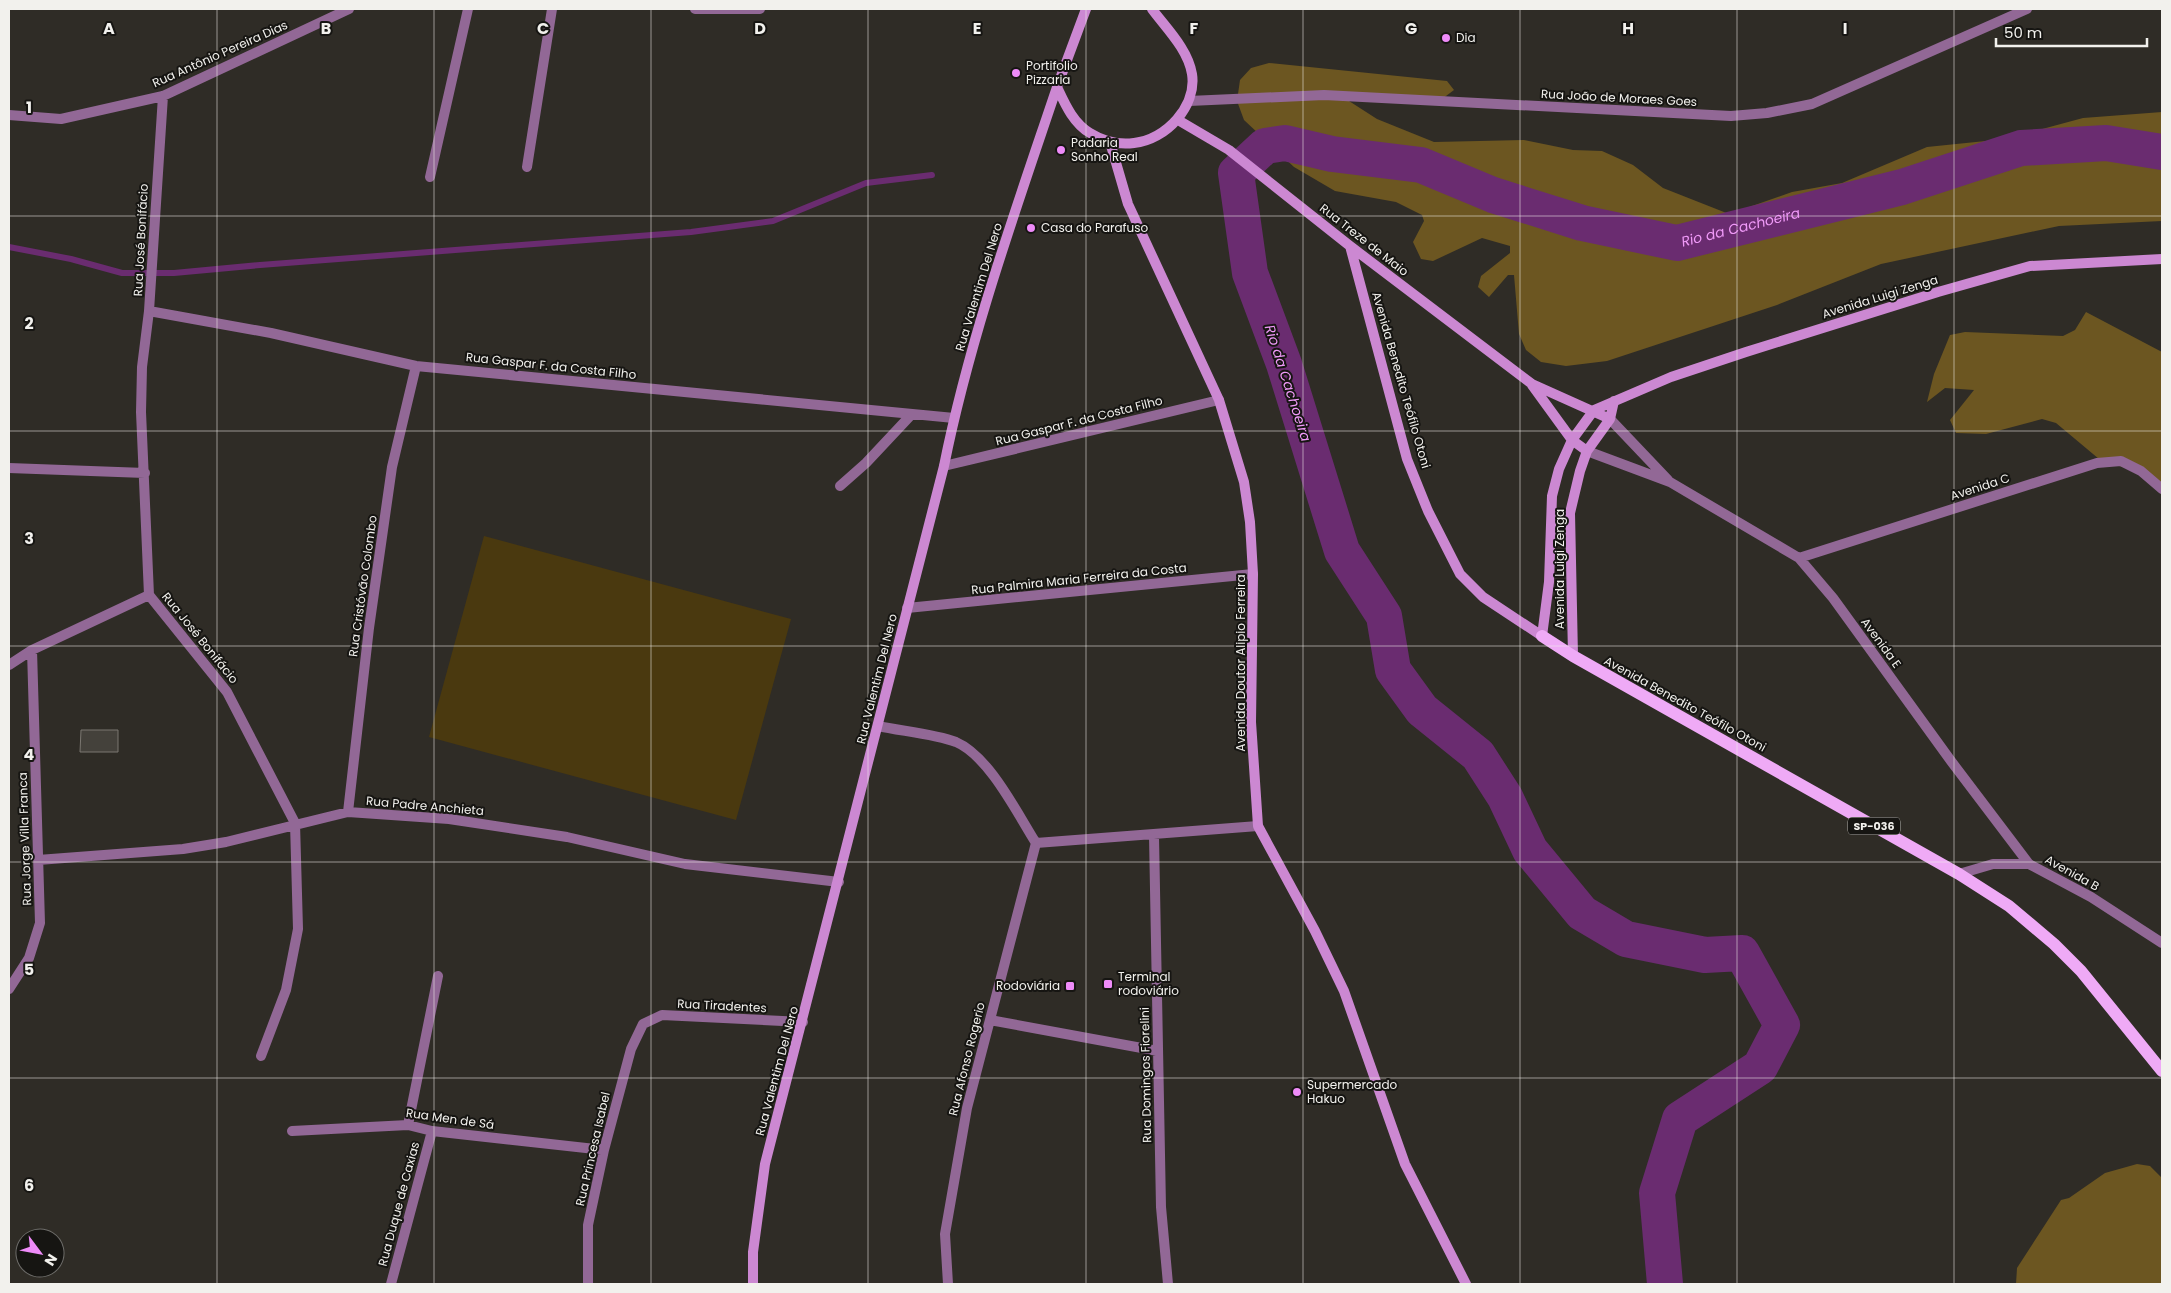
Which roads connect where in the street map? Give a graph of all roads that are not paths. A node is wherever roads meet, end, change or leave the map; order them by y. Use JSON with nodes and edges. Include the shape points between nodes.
{"nodes":[{"id":1,"x":349,"y":9,"type":"edge"},
{"id":2,"x":468,"y":9,"type":"edge"},
{"id":3,"x":552,"y":9,"type":"edge"},
{"id":4,"x":695,"y":9,"type":"edge"},
{"id":5,"x":760,"y":9,"type":"edge"},
{"id":6,"x":1086,"y":9,"type":"edge"},
{"id":7,"x":1152,"y":9,"type":"edge"},
{"id":8,"x":2027,"y":9,"type":"edge"},
{"id":9,"x":1057,"y":87,"type":"junction"},
{"id":10,"x":163,"y":96,"type":"junction"},
{"id":11,"x":1189,"y":101,"type":"junction"},
{"id":12,"x":9,"y":115,"type":"edge"},
{"id":13,"x":1178,"y":120,"type":"junction"},
{"id":14,"x":1110,"y":142,"type":"junction"},
{"id":15,"x":527,"y":167,"type":"dead end"},
{"id":16,"x":430,"y":177,"type":"dead end"},
{"id":17,"x":1350,"y":246,"type":"junction"},
{"id":18,"x":2162,"y":259,"type":"edge"},
{"id":19,"x":149,"y":311,"type":"junction"},
{"id":20,"x":416,"y":366,"type":"junction"},
{"id":21,"x":1532,"y":384,"type":"junction"},
{"id":22,"x":1219,"y":400,"type":"junction"},
{"id":23,"x":1614,"y":401,"type":"junction"},
{"id":24,"x":1594,"y":410,"type":"junction"},
{"id":25,"x":911,"y":415,"type":"junction"},
{"id":26,"x":954,"y":418,"type":"junction"},
{"id":27,"x":1610,"y":418,"type":"junction"},
{"id":28,"x":1572,"y":440,"type":"junction"},
{"id":29,"x":1587,"y":451,"type":"junction"},
{"id":30,"x":944,"y":466,"type":"junction"},
{"id":31,"x":9,"y":468,"type":"edge"},
{"id":32,"x":145,"y":473,"type":"junction"},
{"id":33,"x":1670,"y":482,"type":"junction"},
{"id":34,"x":840,"y":486,"type":"dead end"},
{"id":35,"x":2162,"y":490,"type":"edge"},
{"id":36,"x":1799,"y":558,"type":"junction"},
{"id":37,"x":1254,"y":574,"type":"junction"},
{"id":38,"x":149,"y":595,"type":"junction"},
{"id":39,"x":907,"y":608,"type":"junction"},
{"id":40,"x":1542,"y":636,"type":"junction"},
{"id":41,"x":32,"y":650,"type":"junction"},
{"id":42,"x":1573,"y":656,"type":"junction"},
{"id":43,"x":9,"y":665,"type":"edge"},
{"id":44,"x":878,"y":726,"type":"junction"},
{"id":45,"x":348,"y":812,"type":"junction"},
{"id":46,"x":295,"y":823,"type":"junction"},
{"id":47,"x":1258,"y":826,"type":"junction"},
{"id":48,"x":1154,"y":836,"type":"junction"},
{"id":49,"x":1036,"y":843,"type":"junction"},
{"id":50,"x":38,"y":860,"type":"junction"},
{"id":51,"x":2028,"y":864,"type":"junction"},
{"id":52,"x":1959,"y":874,"type":"junction"},
{"id":53,"x":839,"y":882,"type":"junction"},
{"id":54,"x":2162,"y":943,"type":"edge"},
{"id":55,"x":438,"y":976,"type":"dead end"},
{"id":56,"x":9,"y":989,"type":"edge"},
{"id":57,"x":990,"y":1020,"type":"junction"},
{"id":58,"x":803,"y":1022,"type":"junction"},
{"id":59,"x":643,"y":1024,"type":"joint"},
{"id":60,"x":1158,"y":1051,"type":"junction"},
{"id":61,"x":262,"y":1056,"type":"dead end"},
{"id":62,"x":2162,"y":1071,"type":"edge"},
{"id":63,"x":408,"y":1125,"type":"junction"},
{"id":64,"x":292,"y":1131,"type":"dead end"},
{"id":65,"x":432,"y":1131,"type":"junction"},
{"id":66,"x":604,"y":1150,"type":"junction"},
{"id":67,"x":391,"y":1284,"type":"edge"},
{"id":68,"x":588,"y":1284,"type":"edge"},
{"id":69,"x":754,"y":1284,"type":"edge"},
{"id":70,"x":948,"y":1284,"type":"edge"},
{"id":71,"x":1168,"y":1284,"type":"edge"},
{"id":72,"x":1466,"y":1284,"type":"edge"}],
"edges":[{"from":1,"to":10,"type":"street","name":"Rua Antônio Pereira Dias"},
{"from":2,"to":16,"type":"street"},
{"from":3,"to":15,"type":"street"},
{"from":4,"to":5,"type":"street"},
{"from":6,"to":9,"type":"main road","name":"Rua Valentim Del Nero"},
{"from":7,"to":11,"type":"main road","via":[[1180,45],[1192,72]]},
{"from":8,"to":11,"type":"street","name":"Rua João de Moraes Goes","via":[[1812,104],[1767,113],[1731,116],[1324,95]]},
{"from":9,"to":14,"type":"main road","via":[[1071,116],[1088,132]]},
{"from":9,"to":26,"type":"main road","name":"Rua Valentim Del Nero","via":[[1001,254]]},
{"from":10,"to":12,"type":"street","name":"Rua Antônio Pereira Dias","via":[[60,119]]},
{"from":10,"to":19,"type":"street","name":"Rua José Bonifácio"},
{"from":11,"to":13,"type":"main road"},
{"from":13,"to":14,"type":"main road","via":[[1158,136],[1135,143]]},
{"from":13,"to":17,"type":"main road","name":"Rua Treze de Maio","via":[[1229,150]]},
{"from":14,"to":22,"type":"main road","name":"Avenida Doutor Alipio Ferreira","via":[[1128,204]]},
{"from":17,"to":21,"type":"main road","name":"Rua Treze de Maio"},
{"from":17,"to":40,"type":"main road","name":"Avenida Benedito Teófilo Otoni","via":[[1407,459],[1428,512],[1460,574],[1483,597]]},
{"from":18,"to":23,"type":"main road","name":"Avenida Luigi Zenga","via":[[2030,266],[1746,352],[1671,377]]},
{"from":19,"to":20,"type":"street","name":"Rua Gaspar F. da Costa Filho","via":[[271,333]]},
{"from":19,"to":32,"type":"street","name":"Rua José Bonifácio","via":[[142,367]]},
{"from":20,"to":25,"type":"street","name":"Rua Gaspar F. da Costa Filho"},
{"from":20,"to":45,"type":"street","name":"Rua Cristóvão Colombo","via":[[392,468],[368,628]]},
{"from":21,"to":24,"type":"main road","name":"Rua Treze de Maio"},
{"from":21,"to":28,"type":"main road","name":"Rua Treze de Maio"},
{"from":22,"to":30,"type":"street","name":"Rua Gaspar F. da Costa Filho"},
{"from":22,"to":37,"type":"main road","name":"Avenida Doutor Alipio Ferreira","via":[[1244,482]]},
{"from":23,"to":24,"type":"main road","name":"Avenida Luigi Zenga"},
{"from":23,"to":27,"type":"main road","name":"Avenida Luigi Zenga"},
{"from":24,"to":27,"type":"main road","name":"Rua Treze de Maio"},
{"from":24,"to":28,"type":"main road","name":"Avenida Luigi Zenga"},
{"from":25,"to":26,"type":"street","name":"Rua Gaspar F. da Costa Filho"},
{"from":25,"to":34,"type":"street"},
{"from":26,"to":30,"type":"main road","name":"Rua Valentim Del Nero"},
{"from":27,"to":29,"type":"main road","name":"Avenida Luigi Zenga"},
{"from":27,"to":33,"type":"street","name":"Avenida E"},
{"from":28,"to":29,"type":"main road","name":"Rua Treze de Maio"},
{"from":28,"to":40,"type":"main road","name":"Avenida Luigi Zenga","via":[[1552,496],[1549,582]]},
{"from":29,"to":33,"type":"street","name":"Avenida E"},
{"from":29,"to":42,"type":"main road","name":"Avenida Luigi Zenga","via":[[1570,513]]},
{"from":30,"to":39,"type":"main road","name":"Rua Valentim Del Nero"},
{"from":31,"to":32,"type":"street"},
{"from":32,"to":38,"type":"street","name":"Rua José Bonifácio"},
{"from":33,"to":36,"type":"street","name":"Avenida E"},
{"from":35,"to":36,"type":"street","name":"Avenida C","via":[[2140,471],[2121,461],[2097,462]]},
{"from":36,"to":51,"type":"street","name":"Avenida E","via":[[1833,598]]},
{"from":37,"to":39,"type":"street","name":"Rua Palmira Maria Ferreira da Costa"},
{"from":37,"to":47,"type":"main road","name":"Avenida Doutor Alipio Ferreira","via":[[1251,722]]},
{"from":38,"to":41,"type":"street"},
{"from":38,"to":46,"type":"street","name":"Rua José Bonifácio","via":[[227,692]]},
{"from":39,"to":44,"type":"main road","name":"Rua Valentim Del Nero"},
{"from":40,"to":42,"type":"main road","name":"Avenida Benedito Teófilo Otoni","number":"SP-036"},
{"from":41,"to":43,"type":"street"},
{"from":41,"to":50,"type":"street","name":"Rua Jorge Villa Franca"},
{"from":42,"to":52,"type":"main road","name":"Avenida Benedito Teófilo Otoni","number":"SP-036"},
{"from":44,"to":49,"type":"street","via":[[955,742],[969,749],[994,777]]},
{"from":44,"to":53,"type":"main road","name":"Rua Valentim Del Nero"},
{"from":45,"to":46,"type":"street","name":"Rua Padre Anchieta"},
{"from":45,"to":53,"type":"street","name":"Rua Padre Anchieta","via":[[449,819],[567,837],[685,864]]},
{"from":46,"to":50,"type":"street","name":"Rua Padre Anchieta","via":[[183,850]]},
{"from":46,"to":61,"type":"street","name":"Rua José Bonifácio","via":[[298,929],[286,990]]},
{"from":47,"to":48,"type":"street"},
{"from":47,"to":72,"type":"main road","name":"Avenida Doutor Alipio Ferreira","via":[[1344,991],[1405,1164]]},
{"from":48,"to":49,"type":"street"},
{"from":48,"to":60,"type":"street","name":"Rua Domingos Fiorelini"},
{"from":49,"to":57,"type":"street","name":"Rua Afonso Rogerio"},
{"from":50,"to":56,"type":"street","name":"Rua Jorge Villa Franca","via":[[40,923],[29,958]]},
{"from":51,"to":52,"type":"street","name":"Avenida B","via":[[1993,864]]},
{"from":51,"to":54,"type":"street","name":"Avenida B","via":[[2091,898]]},
{"from":52,"to":62,"type":"main road","name":"Avenida Benedito Teófilo Otoni","number":"SP-036","via":[[2009,906],[2054,944],[2081,971]]},
{"from":53,"to":58,"type":"main road","name":"Rua Valentim Del Nero"},
{"from":55,"to":63,"type":"street","name":"Rua Duque de Caxias"},
{"from":57,"to":60,"type":"street"},
{"from":57,"to":70,"type":"street","name":"Rua Afonso Rogerio","via":[[967,1108],[945,1234]]},
{"from":58,"to":59,"type":"street","name":"Rua Tiradentes","via":[[662,1015]]},
{"from":58,"to":69,"type":"main road","name":"Rua Valentim Del Nero","via":[[765,1164],[753,1252]]},
{"from":59,"to":66,"type":"street","name":"Rua Princesa Isabel","via":[[631,1049]]},
{"from":60,"to":71,"type":"street","name":"Rua Domingos Fiorelini","via":[[1161,1207]]},
{"from":63,"to":64,"type":"street","name":"Rua Men de Sá"},
{"from":63,"to":65,"type":"street","name":"Rua Men de Sá"},
{"from":65,"to":66,"type":"street","name":"Rua Men de Sá"},
{"from":65,"to":67,"type":"street","name":"Rua Duque de Caxias"},
{"from":66,"to":68,"type":"street","name":"Rua Princesa Isabel","via":[[588,1225]]}]}
